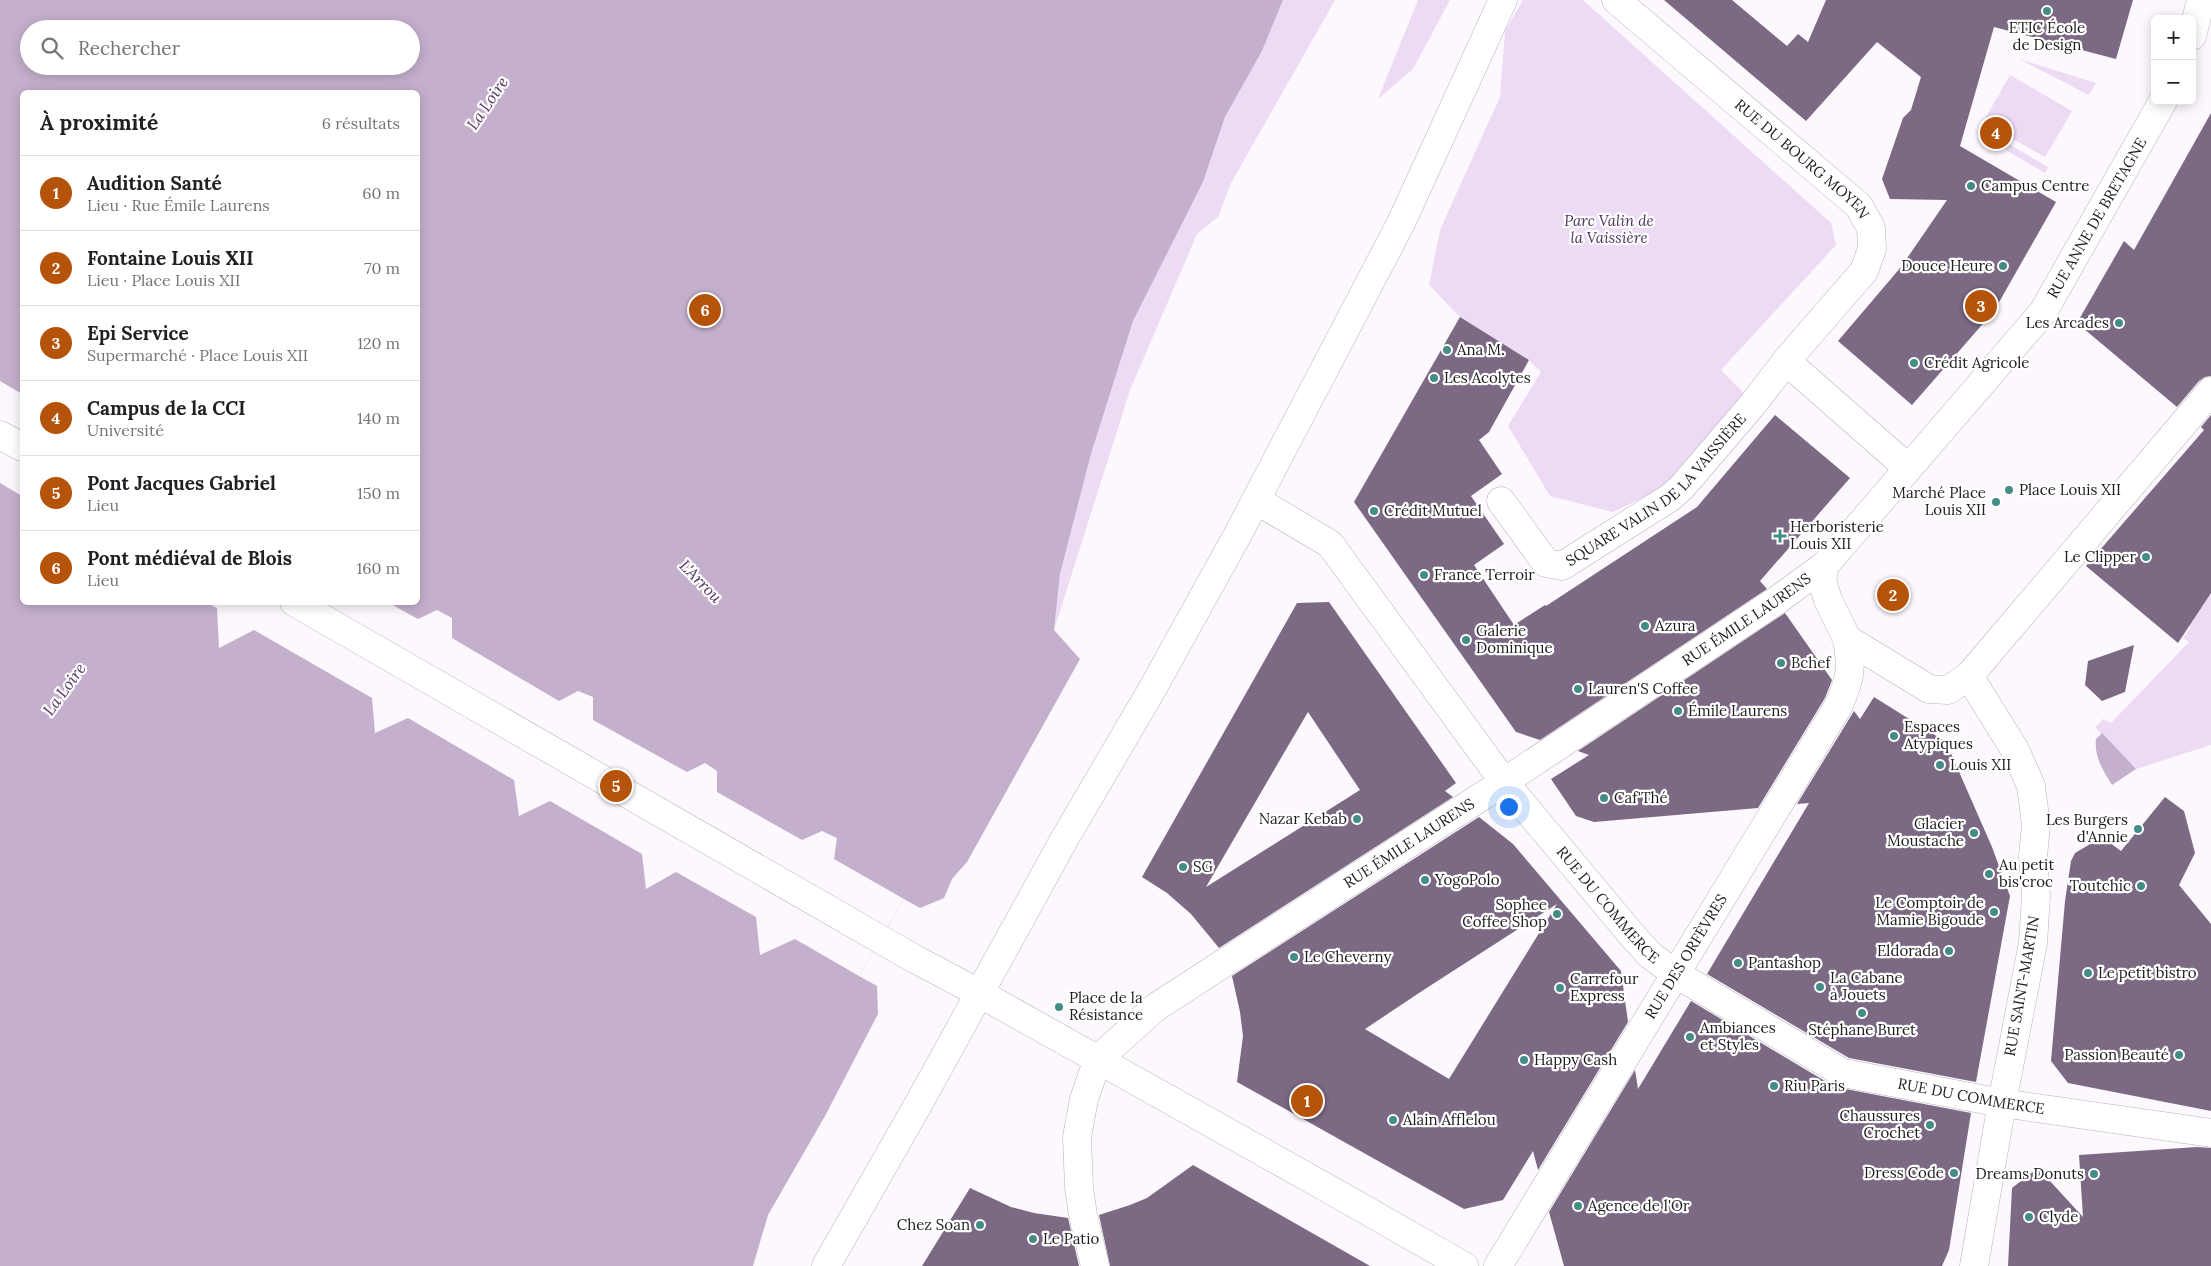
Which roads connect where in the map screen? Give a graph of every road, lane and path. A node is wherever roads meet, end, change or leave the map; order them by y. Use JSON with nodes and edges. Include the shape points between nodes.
{"nodes":[{"id":1,"x":1503,"y":0,"type":"edge"},
{"id":2,"x":1616,"y":0,"type":"edge"},
{"id":3,"x":2201,"y":0,"type":"edge"},
{"id":4,"x":2196,"y":20,"type":"edge"},
{"id":5,"x":2161,"y":105,"type":"edge"},
{"id":6,"x":1786,"y":361,"type":"junction"},
{"id":7,"x":2211,"y":392,"type":"edge"},
{"id":8,"x":0,"y":435,"type":"edge"},
{"id":9,"x":20,"y":447,"type":"edge"},
{"id":10,"x":1908,"y":468,"type":"junction"},
{"id":11,"x":1256,"y":500,"type":"junction"},
{"id":12,"x":1501,"y":501,"type":"dead end"},
{"id":13,"x":1826,"y":565,"type":"junction"},
{"id":14,"x":299,"y":605,"type":"edge"},
{"id":15,"x":1847,"y":639,"type":"junction"},
{"id":16,"x":1969,"y":676,"type":"junction"},
{"id":17,"x":1504,"y":782,"type":"junction"},
{"id":18,"x":1676,"y":974,"type":"junction"},
{"id":19,"x":979,"y":993,"type":"junction"},
{"id":20,"x":1098,"y":1059,"type":"junction"},
{"id":21,"x":2002,"y":1103,"type":"junction"},
{"id":22,"x":2211,"y":1133,"type":"edge"},
{"id":23,"x":826,"y":1266,"type":"edge"},
{"id":24,"x":1095,"y":1266,"type":"edge"},
{"id":25,"x":1464,"y":1266,"type":"edge"},
{"id":26,"x":1498,"y":1266,"type":"edge"},
{"id":27,"x":1974,"y":1266,"type":"edge"}],
"edges":[{"from":1,"to":11,"type":"street","via":[[1401,223]]},
{"from":2,"to":6,"type":"street","name":"RUE DU BOURG MOYEN","via":[[1859,206],[1871,228],[1872,249],[1864,271]]},
{"from":3,"to":4,"type":"street"},
{"from":5,"to":10,"type":"street","name":"RUE ANNE DE BRETAGNE","via":[[2042,312]]},
{"from":6,"to":10,"type":"street"},
{"from":6,"to":12,"type":"street","name":"SQUARE VALIN DE LA VAISSIÈRE","via":[[1754,404],[1682,487],[1562,566],[1546,563]]},
{"from":7,"to":16,"type":"street"},
{"from":8,"to":9,"type":"street"},
{"from":10,"to":13,"type":"street"},
{"from":11,"to":17,"type":"street","name":"RUE DU COMMERCE","via":[[1330,544]]},
{"from":11,"to":19,"type":"street"},
{"from":13,"to":15,"type":"street","via":[[1822,580]]},
{"from":13,"to":17,"type":"street","name":"RUE ÉMILE LAURENS"},
{"from":14,"to":19,"type":"street"},
{"from":15,"to":16,"type":"street","via":[[1929,689],[1948,690]]},
{"from":15,"to":18,"type":"street","name":"RUE DES ORFÈVRES","via":[[1851,662],[1849,684],[1839,705]]},
{"from":16,"to":21,"type":"street","name":"RUE SAINT-MARTIN","via":[[2015,750],[2031,786],[2036,825],[2033,943]]},
{"from":17,"to":18,"type":"street","name":"RUE DU COMMERCE","via":[[1630,934],[1650,955]]},
{"from":17,"to":20,"type":"street","name":"RUE ÉMILE LAURENS","via":[[1156,1007]]},
{"from":18,"to":21,"type":"street","name":"RUE DU COMMERCE","via":[[1843,1073]]},
{"from":18,"to":26,"type":"street","name":"RUE DES ORFÈVRES"},
{"from":19,"to":20,"type":"street"},
{"from":19,"to":23,"type":"street"},
{"from":20,"to":24,"type":"street","via":[[1084,1099],[1077,1137],[1080,1197]]},
{"from":20,"to":25,"type":"street"},
{"from":21,"to":22,"type":"street","name":"RUE DU COMMERCE"},
{"from":21,"to":27,"type":"street","name":"RUE SAINT-MARTIN"}]}
